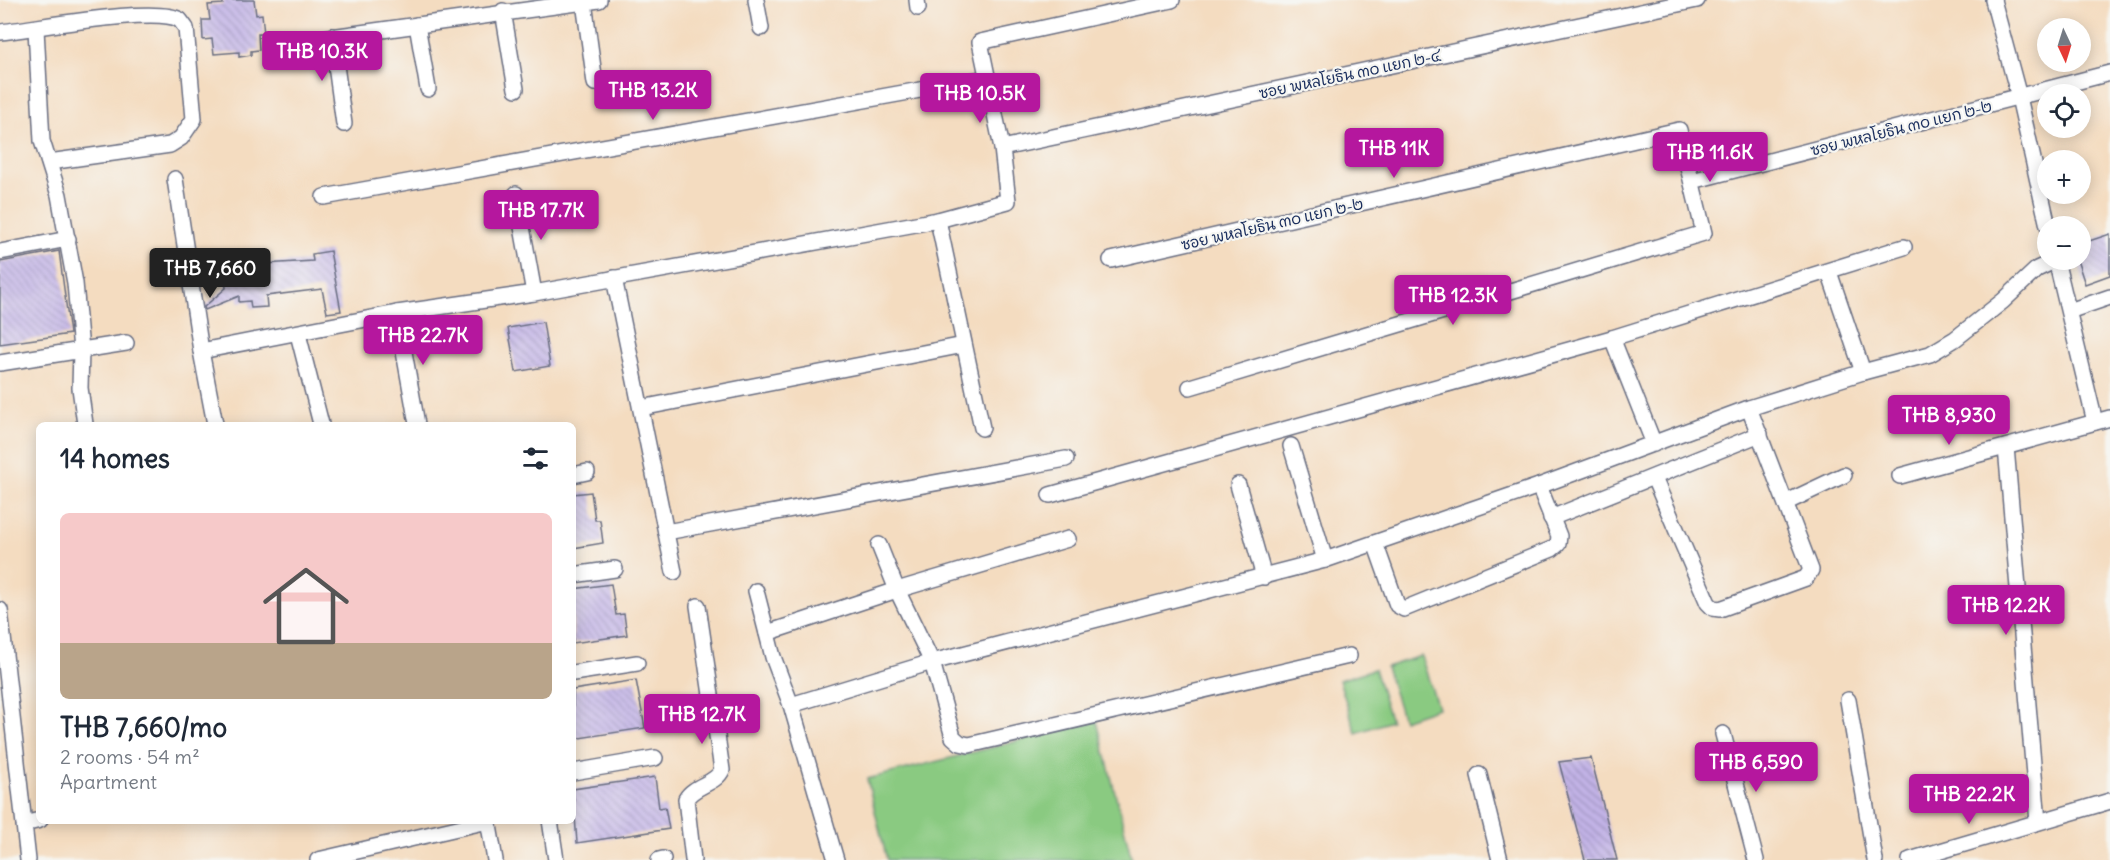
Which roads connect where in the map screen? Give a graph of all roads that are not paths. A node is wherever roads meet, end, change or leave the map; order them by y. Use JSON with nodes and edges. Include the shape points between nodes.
{"nodes":[{"id":1,"x":756,"y":0,"type":"edge"},
{"id":2,"x":1172,"y":0,"type":"edge"},
{"id":3,"x":1697,"y":0,"type":"edge"},
{"id":4,"x":1993,"y":0,"type":"edge"},
{"id":5,"x":590,"y":1,"type":"edge"},
{"id":6,"x":1672,"y":2,"type":"edge"},
{"id":7,"x":503,"y":12,"type":"junction"},
{"id":8,"x":417,"y":25,"type":"junction"},
{"id":9,"x":761,"y":28,"type":"dead end"},
{"id":10,"x":36,"y":29,"type":"junction"},
{"id":11,"x":0,"y":32,"type":"edge"},
{"id":12,"x":332,"y":36,"type":"junction"},
{"id":13,"x":273,"y":45,"type":"dead end"},
{"id":14,"x":2110,"y":73,"type":"edge"},
{"id":15,"x":987,"y":78,"type":"junction"},
{"id":16,"x":595,"y":83,"type":"dead end"},
{"id":17,"x":428,"y":89,"type":"dead end"},
{"id":18,"x":516,"y":89,"type":"dead end"},
{"id":19,"x":2019,"y":97,"type":"junction"},
{"id":20,"x":344,"y":124,"type":"dead end"},
{"id":21,"x":1002,"y":148,"type":"junction"},
{"id":22,"x":49,"y":162,"type":"junction"},
{"id":23,"x":175,"y":179,"type":"dead end"},
{"id":24,"x":1692,"y":181,"type":"junction"},
{"id":25,"x":516,"y":194,"type":"dead end"},
{"id":26,"x":324,"y":197,"type":"dead end"},
{"id":27,"x":2046,"y":216,"type":"edge"},
{"id":28,"x":938,"y":220,"type":"junction"},
{"id":29,"x":68,"y":239,"type":"junction"},
{"id":30,"x":1904,"y":247,"type":"dead end"},
{"id":31,"x":0,"y":252,"type":"edge"},
{"id":32,"x":1111,"y":260,"type":"dead end"},
{"id":33,"x":2037,"y":269,"type":"edge"},
{"id":34,"x":2059,"y":270,"type":"edge"},
{"id":35,"x":1829,"y":272,"type":"junction"},
{"id":36,"x":614,"y":278,"type":"junction"},
{"id":37,"x":534,"y":293,"type":"junction"},
{"id":38,"x":2110,"y":297,"type":"edge"},
{"id":39,"x":2069,"y":311,"type":"junction"},
{"id":40,"x":397,"y":313,"type":"junction"},
{"id":41,"x":298,"y":334,"type":"junction"},
{"id":42,"x":1612,"y":338,"type":"junction"},
{"id":43,"x":126,"y":343,"type":"dead end"},
{"id":44,"x":964,"y":345,"type":"junction"},
{"id":45,"x":81,"y":350,"type":"junction"},
{"id":46,"x":201,"y":351,"type":"junction"},
{"id":47,"x":0,"y":363,"type":"edge"},
{"id":48,"x":1863,"y":372,"type":"junction"},
{"id":49,"x":1190,"y":387,"type":"dead end"},
{"id":50,"x":641,"y":408,"type":"junction"},
{"id":51,"x":1749,"y":408,"type":"junction"},
{"id":52,"x":2103,"y":420,"type":"edge"},
{"id":53,"x":85,"y":422,"type":"edge"},
{"id":54,"x":215,"y":422,"type":"edge"},
{"id":55,"x":320,"y":422,"type":"edge"},
{"id":56,"x":417,"y":422,"type":"edge"},
{"id":57,"x":982,"y":428,"type":"dead end"},
{"id":58,"x":1760,"y":434,"type":"junction"},
{"id":59,"x":1654,"y":444,"type":"junction"},
{"id":60,"x":1291,"y":446,"type":"dead end"},
{"id":61,"x":2006,"y":447,"type":"junction"},
{"id":62,"x":1066,"y":459,"type":"dead end"},
{"id":63,"x":1844,"y":476,"type":"dead end"},
{"id":64,"x":1900,"y":476,"type":"dead end"},
{"id":65,"x":1654,"y":478,"type":"junction"},
{"id":66,"x":1238,"y":485,"type":"dead end"},
{"id":67,"x":1539,"y":486,"type":"junction"},
{"id":68,"x":1050,"y":495,"type":"dead end"},
{"id":69,"x":1787,"y":502,"type":"junction"},
{"id":70,"x":1551,"y":518,"type":"junction"},
{"id":71,"x":666,"y":532,"type":"junction"},
{"id":72,"x":1068,"y":539,"type":"dead end"},
{"id":73,"x":1375,"y":543,"type":"junction"},
{"id":74,"x":879,"y":545,"type":"dead end"},
{"id":75,"x":1325,"y":560,"type":"junction"},
{"id":76,"x":615,"y":569,"type":"dead end"},
{"id":77,"x":674,"y":572,"type":"dead end"},
{"id":78,"x":576,"y":575,"type":"edge"},
{"id":79,"x":1264,"y":577,"type":"junction"},
{"id":80,"x":897,"y":590,"type":"junction"},
{"id":81,"x":756,"y":591,"type":"dead end"},
{"id":82,"x":698,"y":606,"type":"dead end"},
{"id":83,"x":0,"y":610,"type":"edge"},
{"id":84,"x":767,"y":633,"type":"junction"},
{"id":85,"x":1349,"y":656,"type":"dead end"},
{"id":86,"x":932,"y":662,"type":"junction"},
{"id":87,"x":637,"y":663,"type":"dead end"},
{"id":88,"x":576,"y":673,"type":"edge"},
{"id":89,"x":1848,"y":700,"type":"dead end"},
{"id":90,"x":792,"y":705,"type":"junction"},
{"id":91,"x":1723,"y":734,"type":"dead end"},
{"id":92,"x":655,"y":758,"type":"dead end"},
{"id":93,"x":576,"y":771,"type":"edge"},
{"id":94,"x":1479,"y":775,"type":"dead end"},
{"id":95,"x":2110,"y":801,"type":"edge"},
{"id":96,"x":36,"y":821,"type":"edge"},
{"id":97,"x":2038,"y":822,"type":"junction"},
{"id":98,"x":24,"y":824,"type":"junction"},
{"id":99,"x":475,"y":824,"type":"edge"},
{"id":100,"x":489,"y":824,"type":"edge"},
{"id":101,"x":551,"y":824,"type":"edge"},
{"id":102,"x":28,"y":860,"type":"edge"},
{"id":103,"x":318,"y":860,"type":"edge"},
{"id":104,"x":495,"y":860,"type":"edge"},
{"id":105,"x":556,"y":860,"type":"edge"},
{"id":106,"x":693,"y":860,"type":"edge"},
{"id":107,"x":836,"y":860,"type":"edge"},
{"id":108,"x":1500,"y":860,"type":"edge"},
{"id":109,"x":1756,"y":860,"type":"edge"},
{"id":110,"x":1875,"y":860,"type":"edge"},
{"id":111,"x":1910,"y":860,"type":"edge"}],
"edges":[{"from":1,"to":9,"type":"street"},
{"from":2,"to":15,"type":"street","via":[[981,42]]},
{"from":3,"to":6,"type":"street","name":"ซอย พหลโยธิน ๓๐ แยก ๒-๔"},
{"from":4,"to":19,"type":"street"},
{"from":5,"to":7,"type":"street"},
{"from":5,"to":16,"type":"street"},
{"from":6,"to":21,"type":"street","name":"ซอย พหลโยธิน ๓๐ แยก ๒-๔"},
{"from":7,"to":8,"type":"street"},
{"from":7,"to":18,"type":"street"},
{"from":8,"to":12,"type":"street"},
{"from":8,"to":17,"type":"street"},
{"from":10,"to":11,"type":"street"},
{"from":10,"to":22,"type":"street","via":[[42,141]]},
{"from":10,"to":22,"type":"street","via":[[131,16],[167,17],[181,21],[186,28],[194,119],[181,138],[170,145]]},
{"from":12,"to":13,"type":"street"},
{"from":12,"to":20,"type":"street"},
{"from":14,"to":19,"type":"street","name":"ซอย พหลโยธิน ๓๐ แยก ๒-๒"},
{"from":15,"to":21,"type":"street"},
{"from":15,"to":26,"type":"street"},
{"from":19,"to":24,"type":"street","name":"ซอย พหลโยธิน ๓๐ แยก ๒-๒"},
{"from":19,"to":27,"type":"street"},
{"from":21,"to":28,"type":"street","via":[[1008,201]]},
{"from":22,"to":29,"type":"street"},
{"from":23,"to":46,"type":"street"},
{"from":24,"to":32,"type":"street","name":"ซอย พหลโยธิน ๓๐ แยก ๒-๒","via":[[1679,130]]},
{"from":24,"to":49,"type":"street","via":[[1704,233]]},
{"from":25,"to":37,"type":"street"},
{"from":28,"to":36,"type":"street"},
{"from":28,"to":44,"type":"street"},
{"from":29,"to":31,"type":"street"},
{"from":29,"to":45,"type":"street"},
{"from":30,"to":35,"type":"street"},
{"from":33,"to":48,"type":"street","via":[[2003,301],[1930,354]]},
{"from":34,"to":39,"type":"street"},
{"from":35,"to":42,"type":"street"},
{"from":35,"to":48,"type":"street"},
{"from":36,"to":37,"type":"street"},
{"from":36,"to":50,"type":"street"},
{"from":37,"to":40,"type":"street"},
{"from":38,"to":39,"type":"street"},
{"from":39,"to":52,"type":"street"},
{"from":40,"to":41,"type":"street"},
{"from":40,"to":56,"type":"street"},
{"from":41,"to":46,"type":"street"},
{"from":41,"to":55,"type":"street"},
{"from":42,"to":59,"type":"street"},
{"from":42,"to":68,"type":"street"},
{"from":43,"to":45,"type":"street"},
{"from":44,"to":50,"type":"street"},
{"from":44,"to":57,"type":"street"},
{"from":45,"to":47,"type":"street"},
{"from":45,"to":53,"type":"street"},
{"from":46,"to":54,"type":"street"},
{"from":48,"to":51,"type":"street"},
{"from":50,"to":71,"type":"street"},
{"from":51,"to":58,"type":"street"},
{"from":51,"to":59,"type":"street"},
{"from":52,"to":61,"type":"street"},
{"from":58,"to":65,"type":"street"},
{"from":58,"to":69,"type":"street"},
{"from":59,"to":67,"type":"street"},
{"from":60,"to":75,"type":"street"},
{"from":61,"to":64,"type":"street"},
{"from":61,"to":97,"type":"street"},
{"from":62,"to":71,"type":"street"},
{"from":63,"to":69,"type":"street"},
{"from":65,"to":69,"type":"street","via":[[1713,608],[1720,609],[1810,575]]},
{"from":65,"to":70,"type":"street"},
{"from":66,"to":79,"type":"street"},
{"from":67,"to":70,"type":"street"},
{"from":67,"to":73,"type":"street"},
{"from":70,"to":73,"type":"street","via":[[1559,536],[1552,549],[1404,609],[1397,605]]},
{"from":71,"to":77,"type":"street"},
{"from":72,"to":80,"type":"street"},
{"from":73,"to":75,"type":"street"},
{"from":74,"to":80,"type":"street"},
{"from":75,"to":79,"type":"street"},
{"from":76,"to":78,"type":"street"},
{"from":79,"to":86,"type":"street"},
{"from":80,"to":84,"type":"street"},
{"from":80,"to":86,"type":"street"},
{"from":81,"to":84,"type":"street"},
{"from":82,"to":106,"type":"street","via":[[722,770],[686,799]]},
{"from":83,"to":98,"type":"street"},
{"from":84,"to":90,"type":"street","via":[[772,657]]},
{"from":85,"to":86,"type":"street","via":[[969,745],[954,737]]},
{"from":86,"to":90,"type":"street"},
{"from":87,"to":88,"type":"street"},
{"from":89,"to":110,"type":"street"},
{"from":90,"to":107,"type":"street"},
{"from":91,"to":109,"type":"street"},
{"from":92,"to":93,"type":"street"},
{"from":94,"to":108,"type":"street"},
{"from":95,"to":97,"type":"street"},
{"from":96,"to":98,"type":"street"},
{"from":97,"to":111,"type":"street"},
{"from":98,"to":102,"type":"street"},
{"from":99,"to":103,"type":"street"},
{"from":100,"to":104,"type":"street"},
{"from":101,"to":105,"type":"street"}]}
